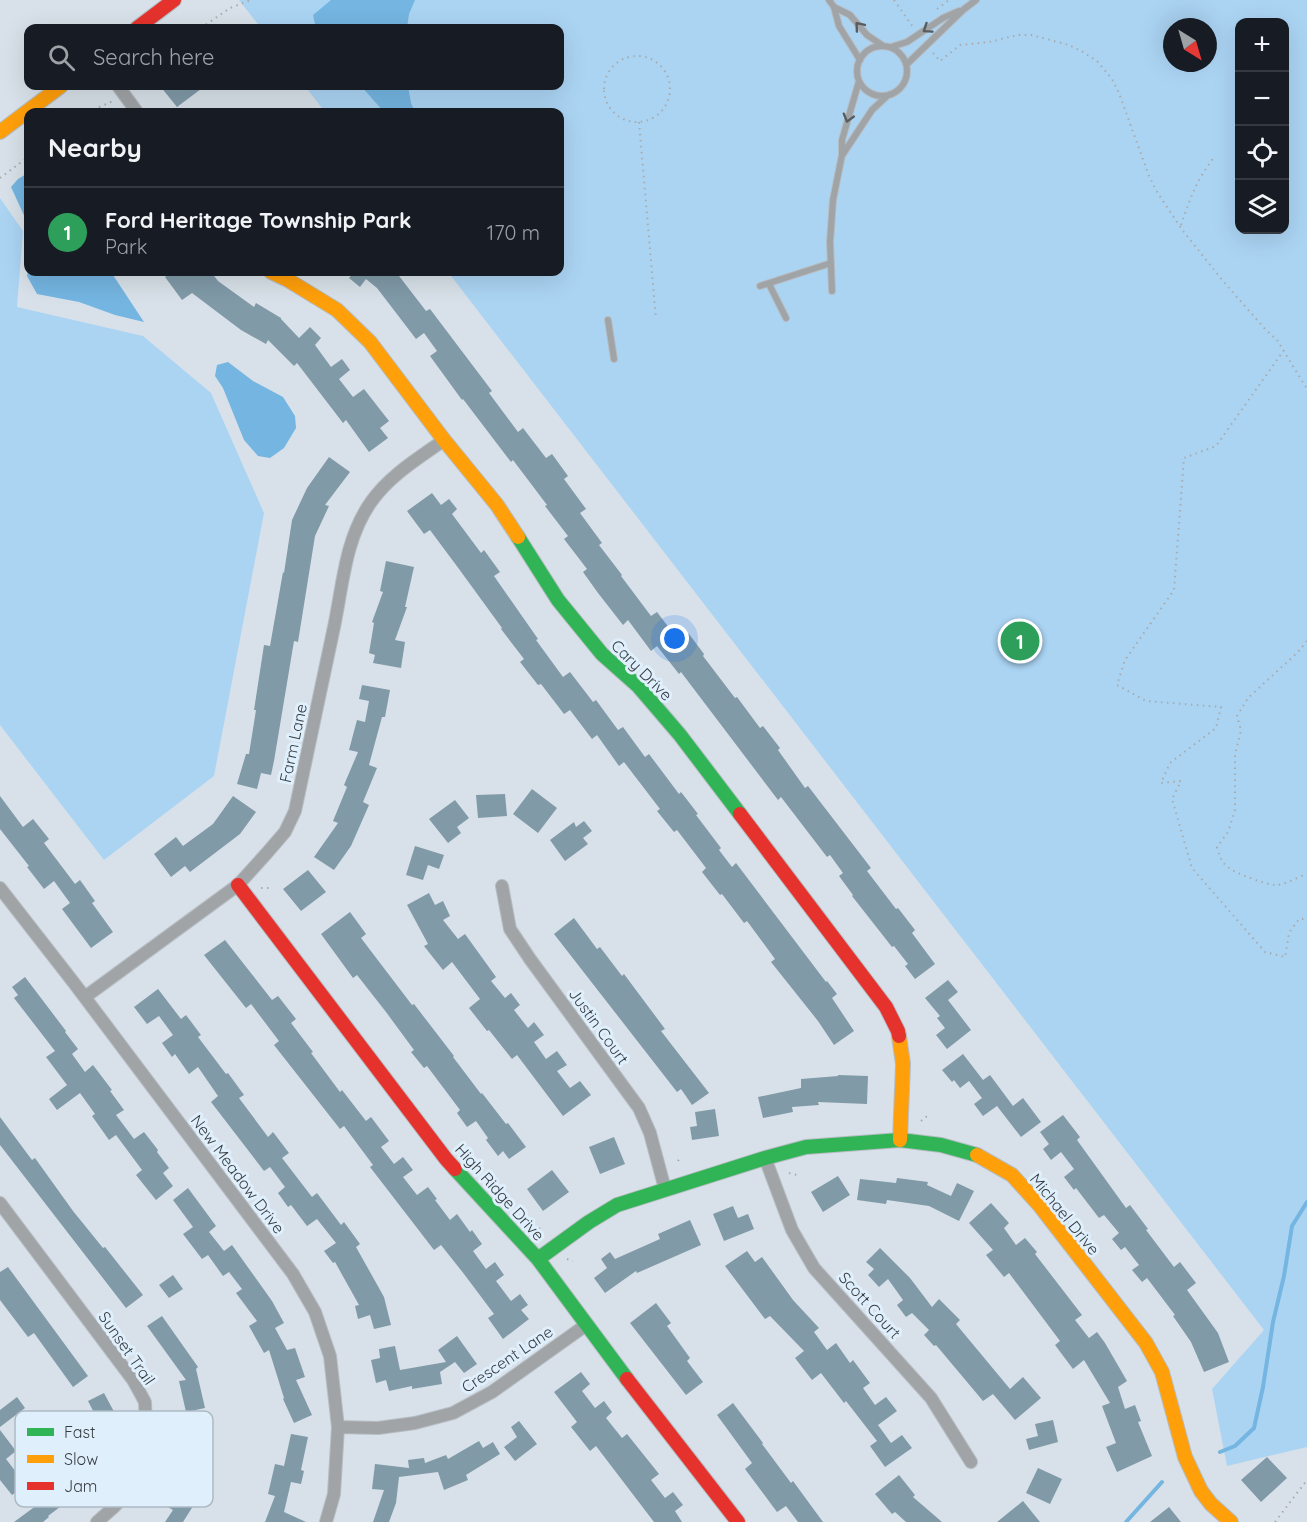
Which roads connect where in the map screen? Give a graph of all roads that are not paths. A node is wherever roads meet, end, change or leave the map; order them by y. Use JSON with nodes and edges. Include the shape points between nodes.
{"nodes":[{"id":1,"x":174,"y":0,"type":"edge"},
{"id":2,"x":829,"y":0,"type":"edge"},
{"id":3,"x":976,"y":0,"type":"edge"},
{"id":4,"x":834,"y":7,"type":"junction"},
{"id":5,"x":963,"y":10,"type":"junction"},
{"id":6,"x":141,"y":24,"type":"edge"},
{"id":7,"x":883,"y":46,"type":"junction"},
{"id":8,"x":891,"y":47,"type":"junction"},
{"id":9,"x":860,"y":60,"type":"junction"},
{"id":10,"x":907,"y":64,"type":"junction"},
{"id":11,"x":859,"y":81,"type":"junction"},
{"id":12,"x":56,"y":90,"type":"edge"},
{"id":13,"x":121,"y":90,"type":"edge"},
{"id":14,"x":887,"y":96,"type":"junction"},
{"id":15,"x":32,"y":108,"type":"edge"},
{"id":16,"x":134,"y":108,"type":"edge"},
{"id":17,"x":24,"y":114,"type":"edge"},
{"id":18,"x":0,"y":132,"type":"edge"},
{"id":19,"x":842,"y":155,"type":"junction"},
{"id":20,"x":831,"y":263,"type":"junction"},
{"id":21,"x":280,"y":276,"type":"edge"},
{"id":22,"x":769,"y":284,"type":"junction"},
{"id":23,"x":760,"y":286,"type":"dead end"},
{"id":24,"x":832,"y":291,"type":"dead end"},
{"id":25,"x":786,"y":318,"type":"dead end"},
{"id":26,"x":608,"y":320,"type":"dead end"},
{"id":27,"x":614,"y":359,"type":"dead end"},
{"id":28,"x":444,"y":440,"type":"junction"},
{"id":29,"x":238,"y":885,"type":"junction"},
{"id":30,"x":502,"y":886,"type":"dead end"},
{"id":31,"x":0,"y":888,"type":"edge"},
{"id":32,"x":85,"y":997,"type":"junction"},
{"id":33,"x":900,"y":1140,"type":"junction"},
{"id":34,"x":765,"y":1158,"type":"junction"},
{"id":35,"x":665,"y":1189,"type":"junction"},
{"id":36,"x":0,"y":1203,"type":"edge"},
{"id":37,"x":538,"y":1259,"type":"junction"},
{"id":38,"x":586,"y":1325,"type":"junction"},
{"id":39,"x":145,"y":1411,"type":"edge"},
{"id":40,"x":338,"y":1427,"type":"junction"},
{"id":41,"x":971,"y":1462,"type":"dead end"},
{"id":42,"x":114,"y":1507,"type":"edge"},
{"id":43,"x":97,"y":1522,"type":"edge"},
{"id":44,"x":326,"y":1522,"type":"edge"},
{"id":45,"x":738,"y":1522,"type":"edge"},
{"id":46,"x":1232,"y":1522,"type":"edge"}],
"edges":[{"from":1,"to":6,"type":"street"},
{"from":2,"to":4,"type":"lane"},
{"from":3,"to":5,"type":"lane"},
{"from":7,"to":4,"type":"lane","one_way":true,"via":[[850,15]]},
{"from":4,"to":9,"type":"lane","via":[[838,26]]},
{"from":5,"to":8,"type":"lane","one_way":true},
{"from":5,"to":10,"type":"lane"},
{"from":7,"to":8,"type":"lane"},
{"from":7,"to":9,"type":"lane","via":[[868,50]]},
{"from":8,"to":10,"type":"lane"},
{"from":9,"to":11,"type":"lane"},
{"from":10,"to":14,"type":"lane","via":[[902,88]]},
{"from":11,"to":14,"type":"lane","via":[[870,93]]},
{"from":11,"to":19,"type":"lane","one_way":true,"via":[[842,140]]},
{"from":12,"to":15,"type":"street"},
{"from":13,"to":16,"type":"street"},
{"from":14,"to":19,"type":"lane","via":[[872,110]]},
{"from":17,"to":18,"type":"street"},
{"from":19,"to":20,"type":"lane","via":[[833,200]]},
{"from":20,"to":22,"type":"lane"},
{"from":20,"to":24,"type":"lane"},
{"from":21,"to":28,"type":"street","name":"Cary Drive","via":[[337,310],[370,342]]},
{"from":22,"to":23,"type":"lane"},
{"from":22,"to":25,"type":"lane"},
{"from":26,"to":27,"type":"lane"},
{"from":28,"to":29,"type":"street","name":"Farm Lane","via":[[397,474],[372,500],[358,523],[347,556],[295,811],[285,832]]},
{"from":28,"to":33,"type":"street","name":"Cary Drive","via":[[497,505],[558,600],[602,654],[638,686],[680,735],[886,1007],[898,1032],[903,1064]]},
{"from":29,"to":32,"type":"street","name":"Farm Lane"},
{"from":29,"to":37,"type":"street","name":"High Ridge Drive","via":[[446,1159]]},
{"from":30,"to":35,"type":"street","name":"Justin Court","via":[[510,929],[639,1108]]},
{"from":31,"to":32,"type":"street","name":"New Meadow Drive"},
{"from":32,"to":40,"type":"street","name":"New Meadow Drive","via":[[293,1274],[315,1312],[330,1356]]},
{"from":33,"to":34,"type":"street","name":"Michael Drive","via":[[806,1147]]},
{"from":33,"to":46,"type":"street","name":"Michael Drive","via":[[941,1145],[980,1156],[1012,1175],[1040,1206],[1146,1343],[1162,1372],[1185,1457],[1201,1491]]},
{"from":34,"to":35,"type":"street","name":"Michael Drive"},
{"from":34,"to":41,"type":"street","name":"Scott Court","via":[[792,1230],[814,1268],[931,1398]]},
{"from":35,"to":37,"type":"street","name":"Michael Drive","via":[[617,1205]]},
{"from":36,"to":39,"type":"street","name":"Sunset Trail","via":[[133,1380],[145,1402]]},
{"from":37,"to":38,"type":"street","name":"High Ridge Drive"},
{"from":38,"to":40,"type":"street","name":"Crescent Lane","via":[[492,1392],[453,1413],[378,1428]]},
{"from":38,"to":45,"type":"street","name":"High Ridge Drive"},
{"from":40,"to":44,"type":"street","name":"New Meadow Drive","via":[[334,1494]]},
{"from":42,"to":43,"type":"street","name":"Sunset Trail"}]}
